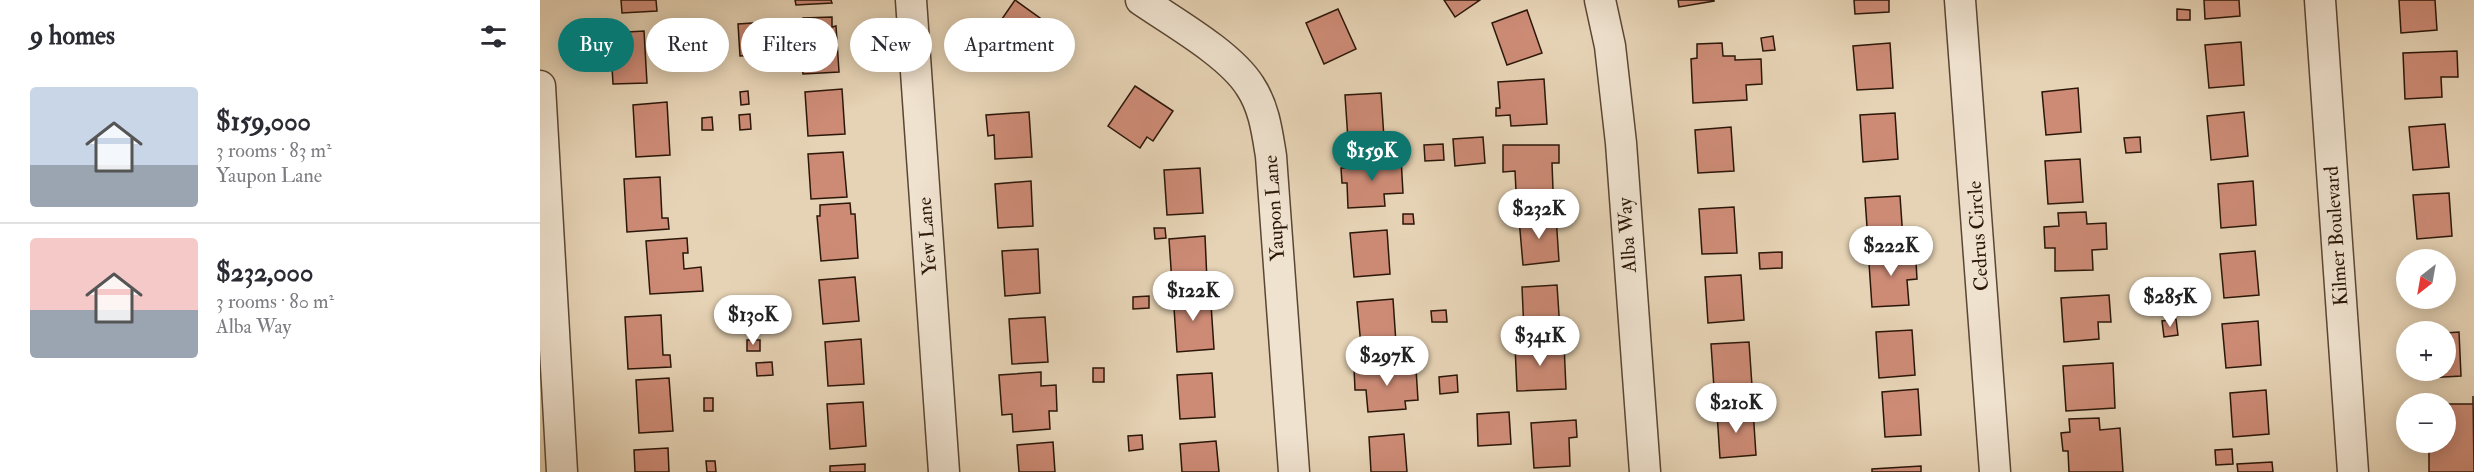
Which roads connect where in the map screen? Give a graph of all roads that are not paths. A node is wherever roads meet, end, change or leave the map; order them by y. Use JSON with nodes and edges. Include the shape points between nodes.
{"nodes":[{"id":1,"x":911,"y":0,"type":"edge"},
{"id":2,"x":1141,"y":0,"type":"edge"},
{"id":3,"x":1600,"y":0,"type":"edge"},
{"id":4,"x":1960,"y":0,"type":"edge"},
{"id":5,"x":2320,"y":0,"type":"edge"},
{"id":6,"x":540,"y":86,"type":"edge"},
{"id":7,"x":546,"y":281,"type":"edge"},
{"id":8,"x":562,"y":472,"type":"edge"},
{"id":9,"x":944,"y":472,"type":"edge"},
{"id":10,"x":1294,"y":472,"type":"edge"},
{"id":11,"x":1645,"y":472,"type":"edge"},
{"id":12,"x":1995,"y":472,"type":"edge"},
{"id":13,"x":2353,"y":472,"type":"edge"}],
"edges":[{"from":1,"to":9,"type":"street","name":"Yew Lane"},
{"from":2,"to":10,"type":"street","name":"Yaupon Lane","via":[[1237,69],[1261,108],[1271,156]]},
{"from":3,"to":11,"type":"street","name":"Alba Way","via":[[1610,46],[1621,143]]},
{"from":4,"to":12,"type":"street","name":"Cedrus Circle"},
{"from":5,"to":13,"type":"street","name":"Kilmer Boulevard"},
{"from":6,"to":7,"type":"street"},
{"from":7,"to":8,"type":"street"}]}
